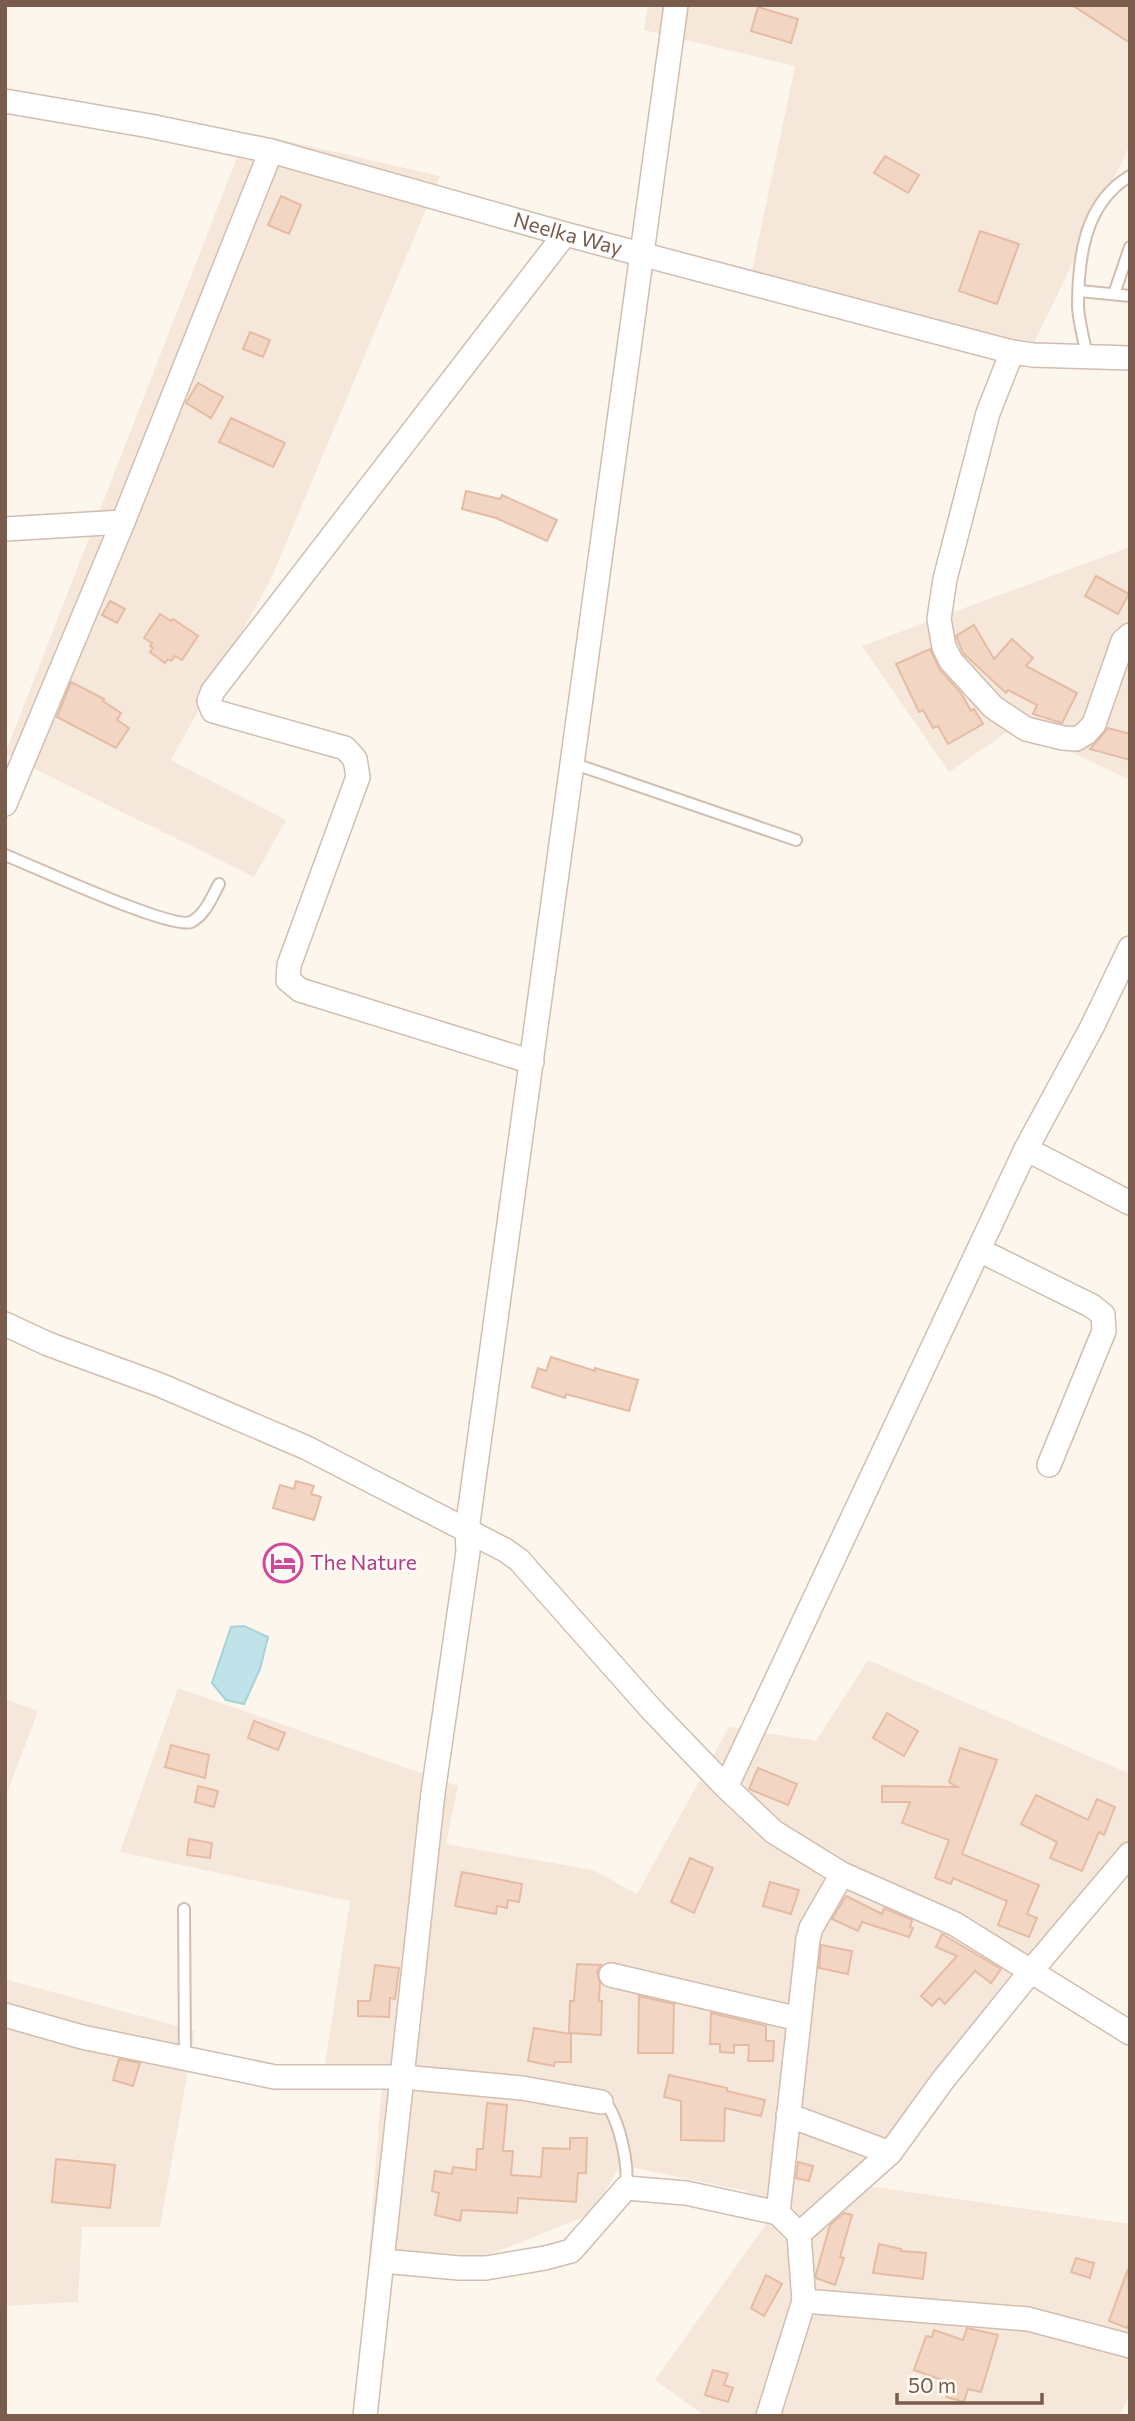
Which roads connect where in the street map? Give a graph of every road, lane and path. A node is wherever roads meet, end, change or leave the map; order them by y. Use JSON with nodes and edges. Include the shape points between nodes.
{"nodes":[{"id":1,"x":676,"y":5,"type":"edge"},
{"id":2,"x":5,"y":101,"type":"edge"},
{"id":3,"x":271,"y":151,"type":"junction"},
{"id":4,"x":1130,"y":176,"type":"edge"},
{"id":5,"x":565,"y":234,"type":"junction"},
{"id":6,"x":1130,"y":247,"type":"edge"},
{"id":7,"x":642,"y":253,"type":"junction"},
{"id":8,"x":1080,"y":291,"type":"junction"},
{"id":9,"x":1114,"y":294,"type":"junction"},
{"id":10,"x":1130,"y":296,"type":"edge"},
{"id":11,"x":1012,"y":352,"type":"junction"},
{"id":12,"x":1087,"y":356,"type":"junction"},
{"id":13,"x":1130,"y":358,"type":"edge"},
{"id":14,"x":123,"y":522,"type":"junction"},
{"id":15,"x":5,"y":529,"type":"edge"},
{"id":16,"x":1130,"y":635,"type":"edge"},
{"id":17,"x":572,"y":763,"type":"junction"},
{"id":18,"x":5,"y":804,"type":"edge"},
{"id":19,"x":796,"y":840,"type":"dead end"},
{"id":20,"x":5,"y":855,"type":"edge"},
{"id":21,"x":219,"y":884,"type":"dead end"},
{"id":22,"x":1130,"y":948,"type":"edge"},
{"id":23,"x":532,"y":1062,"type":"junction"},
{"id":24,"x":1027,"y":1149,"type":"junction"},
{"id":25,"x":1130,"y":1203,"type":"edge"},
{"id":26,"x":979,"y":1250,"type":"junction"},
{"id":27,"x":5,"y":1324,"type":"edge"},
{"id":28,"x":1049,"y":1465,"type":"dead end"},
{"id":29,"x":467,"y":1530,"type":"junction"},
{"id":30,"x":726,"y":1787,"type":"junction"},
{"id":31,"x":1130,"y":1854,"type":"edge"},
{"id":32,"x":842,"y":1874,"type":"junction"},
{"id":33,"x":184,"y":1909,"type":"dead end"},
{"id":34,"x":1031,"y":1971,"type":"junction"},
{"id":35,"x":611,"y":1975,"type":"dead end"},
{"id":36,"x":5,"y":2015,"type":"edge"},
{"id":37,"x":799,"y":2020,"type":"junction"},
{"id":38,"x":1130,"y":2033,"type":"edge"},
{"id":39,"x":185,"y":2060,"type":"junction"},
{"id":40,"x":403,"y":2077,"type":"junction"},
{"id":41,"x":601,"y":2102,"type":"joint"},
{"id":42,"x":788,"y":2115,"type":"junction"},
{"id":43,"x":890,"y":2153,"type":"junction"},
{"id":44,"x":626,"y":2188,"type":"junction"},
{"id":45,"x":778,"y":2213,"type":"junction"},
{"id":46,"x":799,"y":2234,"type":"junction"},
{"id":47,"x":383,"y":2261,"type":"junction"},
{"id":48,"x":804,"y":2301,"type":"junction"},
{"id":49,"x":1130,"y":2346,"type":"edge"},
{"id":50,"x":365,"y":2416,"type":"edge"},
{"id":51,"x":768,"y":2416,"type":"edge"}],
"edges":[{"from":1,"to":7,"type":"street"},
{"from":2,"to":3,"type":"street","name":"Neelka Way"},
{"from":3,"to":5,"type":"street","name":"Neelka Way"},
{"from":3,"to":14,"type":"street"},
{"from":4,"to":8,"type":"lane","via":[[1096,209],[1081,250]]},
{"from":5,"to":7,"type":"street","name":"Neelka Way"},
{"from":5,"to":23,"type":"street","via":[[209,701],[213,711],[345,748],[355,760],[358,777],[289,965],[288,980],[300,990]]},
{"from":6,"to":9,"type":"lane"},
{"from":7,"to":11,"type":"street","name":"Neelka Way"},
{"from":7,"to":17,"type":"street"},
{"from":8,"to":9,"type":"lane"},
{"from":8,"to":12,"type":"lane","via":[[1078,308]]},
{"from":9,"to":10,"type":"lane"},
{"from":11,"to":12,"type":"street","name":"Neelka Way"},
{"from":11,"to":16,"type":"street","via":[[988,413],[945,579],[939,620],[944,647],[993,707],[1026,729],[1076,739],[1094,724],[1123,642]]},
{"from":12,"to":13,"type":"street","name":"Neelka Way"},
{"from":14,"to":15,"type":"street"},
{"from":14,"to":18,"type":"street"},
{"from":17,"to":19,"type":"lane"},
{"from":17,"to":23,"type":"street"},
{"from":20,"to":21,"type":"lane","via":[[177,923],[190,923],[202,914]]},
{"from":22,"to":24,"type":"street"},
{"from":23,"to":29,"type":"street"},
{"from":24,"to":25,"type":"street"},
{"from":24,"to":26,"type":"street"},
{"from":26,"to":28,"type":"street","via":[[1103,1315],[1104,1331]]},
{"from":26,"to":30,"type":"street"},
{"from":27,"to":29,"type":"street","via":[[307,1448]]},
{"from":29,"to":30,"type":"street","via":[[519,1560]]},
{"from":29,"to":40,"type":"street","via":[[468,1552],[433,1793]]},
{"from":30,"to":32,"type":"street","via":[[774,1832]]},
{"from":31,"to":34,"type":"street"},
{"from":32,"to":34,"type":"street","via":[[955,1923]]},
{"from":32,"to":37,"type":"street","via":[[811,1928]]},
{"from":33,"to":39,"type":"lane"},
{"from":34,"to":38,"type":"street"},
{"from":34,"to":43,"type":"street"},
{"from":35,"to":37,"type":"street"},
{"from":36,"to":39,"type":"street"},
{"from":37,"to":42,"type":"street"},
{"from":39,"to":40,"type":"street","via":[[275,2077]]},
{"from":40,"to":41,"type":"street","via":[[522,2088]]},
{"from":40,"to":47,"type":"street"},
{"from":41,"to":44,"type":"lane","via":[[612,2112],[626,2160]]},
{"from":42,"to":43,"type":"street"},
{"from":42,"to":45,"type":"street"},
{"from":43,"to":46,"type":"street"},
{"from":44,"to":45,"type":"street","via":[[686,2193]]},
{"from":44,"to":47,"type":"street","via":[[571,2250],[558,2255],[486,2268]]},
{"from":45,"to":46,"type":"street"},
{"from":46,"to":48,"type":"street"},
{"from":47,"to":50,"type":"street"},
{"from":48,"to":49,"type":"street","via":[[1028,2319]]},
{"from":48,"to":51,"type":"street"}]}
